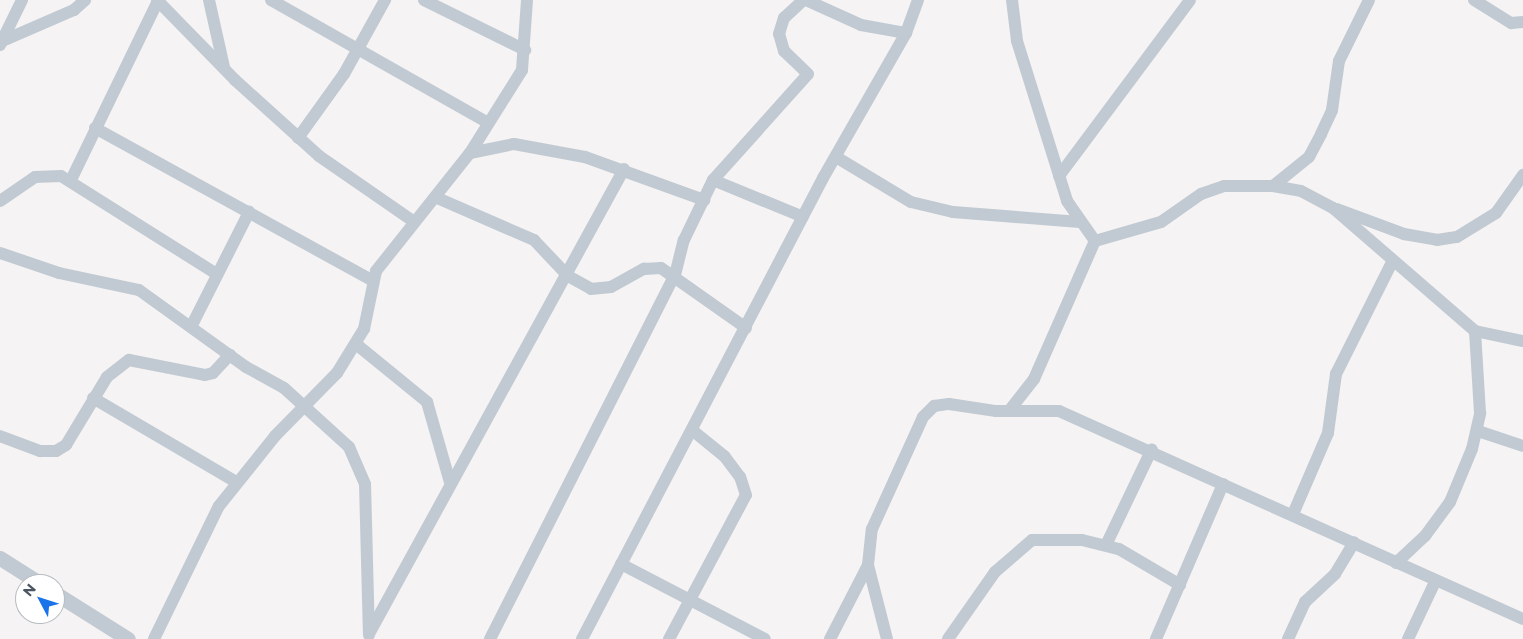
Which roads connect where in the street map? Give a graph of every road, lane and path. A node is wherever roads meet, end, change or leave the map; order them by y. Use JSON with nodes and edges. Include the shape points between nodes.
{"nodes":[{"id":1,"x":22,"y":0,"type":"edge"},
{"id":2,"x":85,"y":0,"type":"edge"},
{"id":3,"x":157,"y":0,"type":"edge"},
{"id":4,"x":210,"y":0,"type":"edge"},
{"id":5,"x":271,"y":0,"type":"edge"},
{"id":6,"x":385,"y":0,"type":"edge"},
{"id":7,"x":424,"y":0,"type":"edge"},
{"id":8,"x":527,"y":0,"type":"edge"},
{"id":9,"x":804,"y":0,"type":"edge"},
{"id":10,"x":918,"y":0,"type":"edge"},
{"id":11,"x":1023,"y":0,"type":"edge"},
{"id":12,"x":1369,"y":0,"type":"edge"},
{"id":13,"x":1474,"y":0,"type":"edge"},
{"id":14,"x":1185,"y":3,"type":"edge"},
{"id":15,"x":1013,"y":6,"type":"edge"},
{"id":16,"x":1523,"y":22,"type":"edge"},
{"id":17,"x":906,"y":33,"type":"junction"},
{"id":18,"x":1,"y":43,"type":"edge"},
{"id":19,"x":358,"y":48,"type":"junction"},
{"id":20,"x":525,"y":50,"type":"junction"},
{"id":21,"x":224,"y":69,"type":"junction"},
{"id":22,"x":488,"y":123,"type":"junction"},
{"id":23,"x":96,"y":128,"type":"junction"},
{"id":24,"x":298,"y":138,"type":"junction"},
{"id":25,"x":470,"y":153,"type":"junction"},
{"id":26,"x":836,"y":157,"type":"junction"},
{"id":27,"x":624,"y":169,"type":"junction"},
{"id":28,"x":1523,"y":175,"type":"edge"},
{"id":29,"x":1059,"y":176,"type":"junction"},
{"id":30,"x":71,"y":180,"type":"junction"},
{"id":31,"x":714,"y":180,"type":"junction"},
{"id":32,"x":1273,"y":186,"type":"junction"},
{"id":33,"x":435,"y":197,"type":"junction"},
{"id":34,"x":704,"y":200,"type":"junction"},
{"id":35,"x":0,"y":201,"type":"edge"},
{"id":36,"x":1333,"y":208,"type":"junction"},
{"id":37,"x":249,"y":212,"type":"junction"},
{"id":38,"x":803,"y":217,"type":"junction"},
{"id":39,"x":412,"y":221,"type":"junction"},
{"id":40,"x":1080,"y":222,"type":"junction"},
{"id":41,"x":1095,"y":241,"type":"junction"},
{"id":42,"x":0,"y":253,"type":"edge"},
{"id":43,"x":1393,"y":260,"type":"junction"},
{"id":44,"x":215,"y":272,"type":"junction"},
{"id":45,"x":675,"y":275,"type":"junction"},
{"id":46,"x":568,"y":276,"type":"junction"},
{"id":47,"x":371,"y":280,"type":"junction"},
{"id":48,"x":192,"y":325,"type":"junction"},
{"id":49,"x":746,"y":328,"type":"junction"},
{"id":50,"x":1475,"y":331,"type":"junction"},
{"id":51,"x":1523,"y":341,"type":"edge"},
{"id":52,"x":356,"y":344,"type":"junction"},
{"id":53,"x":230,"y":354,"type":"junction"},
{"id":54,"x":93,"y":398,"type":"junction"},
{"id":55,"x":302,"y":406,"type":"junction"},
{"id":56,"x":1009,"y":411,"type":"junction"},
{"id":57,"x":692,"y":430,"type":"junction"},
{"id":58,"x":1478,"y":431,"type":"junction"},
{"id":59,"x":0,"y":436,"type":"edge"},
{"id":60,"x":1523,"y":446,"type":"edge"},
{"id":61,"x":1152,"y":449,"type":"junction"},
{"id":62,"x":236,"y":482,"type":"junction"},
{"id":63,"x":450,"y":482,"type":"junction"},
{"id":64,"x":1223,"y":484,"type":"junction"},
{"id":65,"x":1293,"y":514,"type":"junction"},
{"id":66,"x":1354,"y":542,"type":"junction"},
{"id":67,"x":1106,"y":545,"type":"junction"},
{"id":68,"x":0,"y":558,"type":"edge"},
{"id":69,"x":1396,"y":563,"type":"junction"},
{"id":70,"x":621,"y":564,"type":"junction"},
{"id":71,"x":868,"y":565,"type":"junction"},
{"id":72,"x":25,"y":574,"type":"edge"},
{"id":73,"x":1435,"y":582,"type":"junction"},
{"id":74,"x":1180,"y":585,"type":"junction"},
{"id":75,"x":65,"y":599,"type":"edge"},
{"id":76,"x":692,"y":599,"type":"junction"},
{"id":77,"x":1523,"y":618,"type":"edge"},
{"id":78,"x":368,"y":637,"type":"edge"},
{"id":79,"x":128,"y":639,"type":"edge"},
{"id":80,"x":154,"y":639,"type":"edge"},
{"id":81,"x":490,"y":639,"type":"edge"},
{"id":82,"x":582,"y":639,"type":"edge"},
{"id":83,"x":669,"y":639,"type":"edge"},
{"id":84,"x":765,"y":639,"type":"edge"},
{"id":85,"x":830,"y":639,"type":"edge"},
{"id":86,"x":887,"y":639,"type":"edge"},
{"id":87,"x":948,"y":639,"type":"edge"},
{"id":88,"x":1156,"y":639,"type":"edge"},
{"id":89,"x":1288,"y":639,"type":"edge"},
{"id":90,"x":1408,"y":639,"type":"edge"}],
"edges":[{"from":1,"to":18,"type":"street"},
{"from":2,"to":18,"type":"street","via":[[74,10]]},
{"from":3,"to":21,"type":"street"},
{"from":3,"to":23,"type":"street"},
{"from":4,"to":21,"type":"street"},
{"from":5,"to":19,"type":"street"},
{"from":6,"to":19,"type":"street"},
{"from":7,"to":20,"type":"street"},
{"from":8,"to":20,"type":"street"},
{"from":9,"to":17,"type":"street","via":[[861,25]]},
{"from":9,"to":31,"type":"street","via":[[784,18],[779,34],[784,51],[808,74]]},
{"from":10,"to":17,"type":"street"},
{"from":11,"to":15,"type":"street"},
{"from":12,"to":32,"type":"street","via":[[1339,61],[1332,110],[1322,134],[1309,157]]},
{"from":13,"to":16,"type":"street","via":[[1512,22]]},
{"from":14,"to":29,"type":"street"},
{"from":15,"to":29,"type":"street","via":[[1017,41]]},
{"from":17,"to":26,"type":"street"},
{"from":19,"to":22,"type":"street"},
{"from":19,"to":24,"type":"street"},
{"from":20,"to":22,"type":"street","via":[[522,70]]},
{"from":21,"to":24,"type":"street"},
{"from":22,"to":25,"type":"street"},
{"from":23,"to":30,"type":"street"},
{"from":23,"to":37,"type":"street"},
{"from":24,"to":39,"type":"street","via":[[352,181]]},
{"from":25,"to":27,"type":"street","via":[[514,144]]},
{"from":25,"to":33,"type":"street"},
{"from":26,"to":38,"type":"street"},
{"from":26,"to":40,"type":"street","via":[[911,202],[953,212]]},
{"from":27,"to":34,"type":"street","via":[[655,185]]},
{"from":27,"to":46,"type":"street"},
{"from":28,"to":36,"type":"street","via":[[1496,213],[1457,237],[1436,240],[1404,234]]},
{"from":29,"to":40,"type":"street"},
{"from":30,"to":35,"type":"street","via":[[48,173],[22,183]]},
{"from":30,"to":44,"type":"street"},
{"from":31,"to":34,"type":"street"},
{"from":31,"to":38,"type":"street"},
{"from":32,"to":36,"type":"street","via":[[1301,191]]},
{"from":32,"to":41,"type":"street","via":[[1224,186],[1201,194],[1161,222]]},
{"from":33,"to":39,"type":"street"},
{"from":33,"to":46,"type":"street","via":[[534,240]]},
{"from":34,"to":45,"type":"street","via":[[684,240]]},
{"from":36,"to":43,"type":"street"},
{"from":37,"to":44,"type":"street"},
{"from":37,"to":47,"type":"street"},
{"from":38,"to":49,"type":"street"},
{"from":39,"to":47,"type":"street"},
{"from":40,"to":41,"type":"street"},
{"from":41,"to":56,"type":"street","via":[[1034,378]]},
{"from":42,"to":48,"type":"street","via":[[59,273],[139,290]]},
{"from":43,"to":50,"type":"street"},
{"from":43,"to":65,"type":"street","via":[[1336,374],[1325,442]]},
{"from":44,"to":48,"type":"street"},
{"from":45,"to":46,"type":"street","via":[[661,268],[644,269],[599,291]]},
{"from":45,"to":49,"type":"street"},
{"from":45,"to":81,"type":"street"},
{"from":46,"to":63,"type":"street"},
{"from":47,"to":52,"type":"street","via":[[368,316]]},
{"from":48,"to":53,"type":"street"},
{"from":49,"to":57,"type":"street"},
{"from":50,"to":51,"type":"street"},
{"from":50,"to":58,"type":"street"},
{"from":52,"to":55,"type":"street","via":[[337,373]]},
{"from":52,"to":63,"type":"street","via":[[427,402]]},
{"from":53,"to":54,"type":"street","via":[[213,373],[204,375],[129,360],[107,377]]},
{"from":53,"to":55,"type":"street","via":[[284,388]]},
{"from":54,"to":59,"type":"street","via":[[61,449],[40,451]]},
{"from":54,"to":62,"type":"street"},
{"from":55,"to":62,"type":"street"},
{"from":55,"to":78,"type":"street","via":[[349,447],[360,467],[364,484]]},
{"from":56,"to":61,"type":"street","via":[[1059,411]]},
{"from":56,"to":71,"type":"street","via":[[948,404],[934,406],[923,417],[872,530]]},
{"from":57,"to":70,"type":"street"},
{"from":57,"to":76,"type":"street","via":[[724,456],[740,477],[746,495]]},
{"from":58,"to":60,"type":"street"},
{"from":58,"to":69,"type":"street","via":[[1450,502],[1425,536]]},
{"from":61,"to":64,"type":"street"},
{"from":61,"to":67,"type":"street"},
{"from":62,"to":80,"type":"street"},
{"from":63,"to":78,"type":"street"},
{"from":64,"to":65,"type":"street"},
{"from":64,"to":74,"type":"street"},
{"from":65,"to":66,"type":"street"},
{"from":66,"to":69,"type":"street"},
{"from":66,"to":89,"type":"street","via":[[1335,574],[1305,602]]},
{"from":67,"to":74,"type":"street"},
{"from":67,"to":87,"type":"street","via":[[1082,540],[1032,540],[995,572]]},
{"from":68,"to":72,"type":"street"},
{"from":69,"to":73,"type":"street"},
{"from":70,"to":76,"type":"street"},
{"from":70,"to":82,"type":"street"},
{"from":71,"to":85,"type":"street"},
{"from":71,"to":86,"type":"street"},
{"from":73,"to":77,"type":"street"},
{"from":73,"to":90,"type":"street"},
{"from":74,"to":88,"type":"street"},
{"from":75,"to":79,"type":"street"},
{"from":76,"to":83,"type":"street"},
{"from":76,"to":84,"type":"street"}]}
